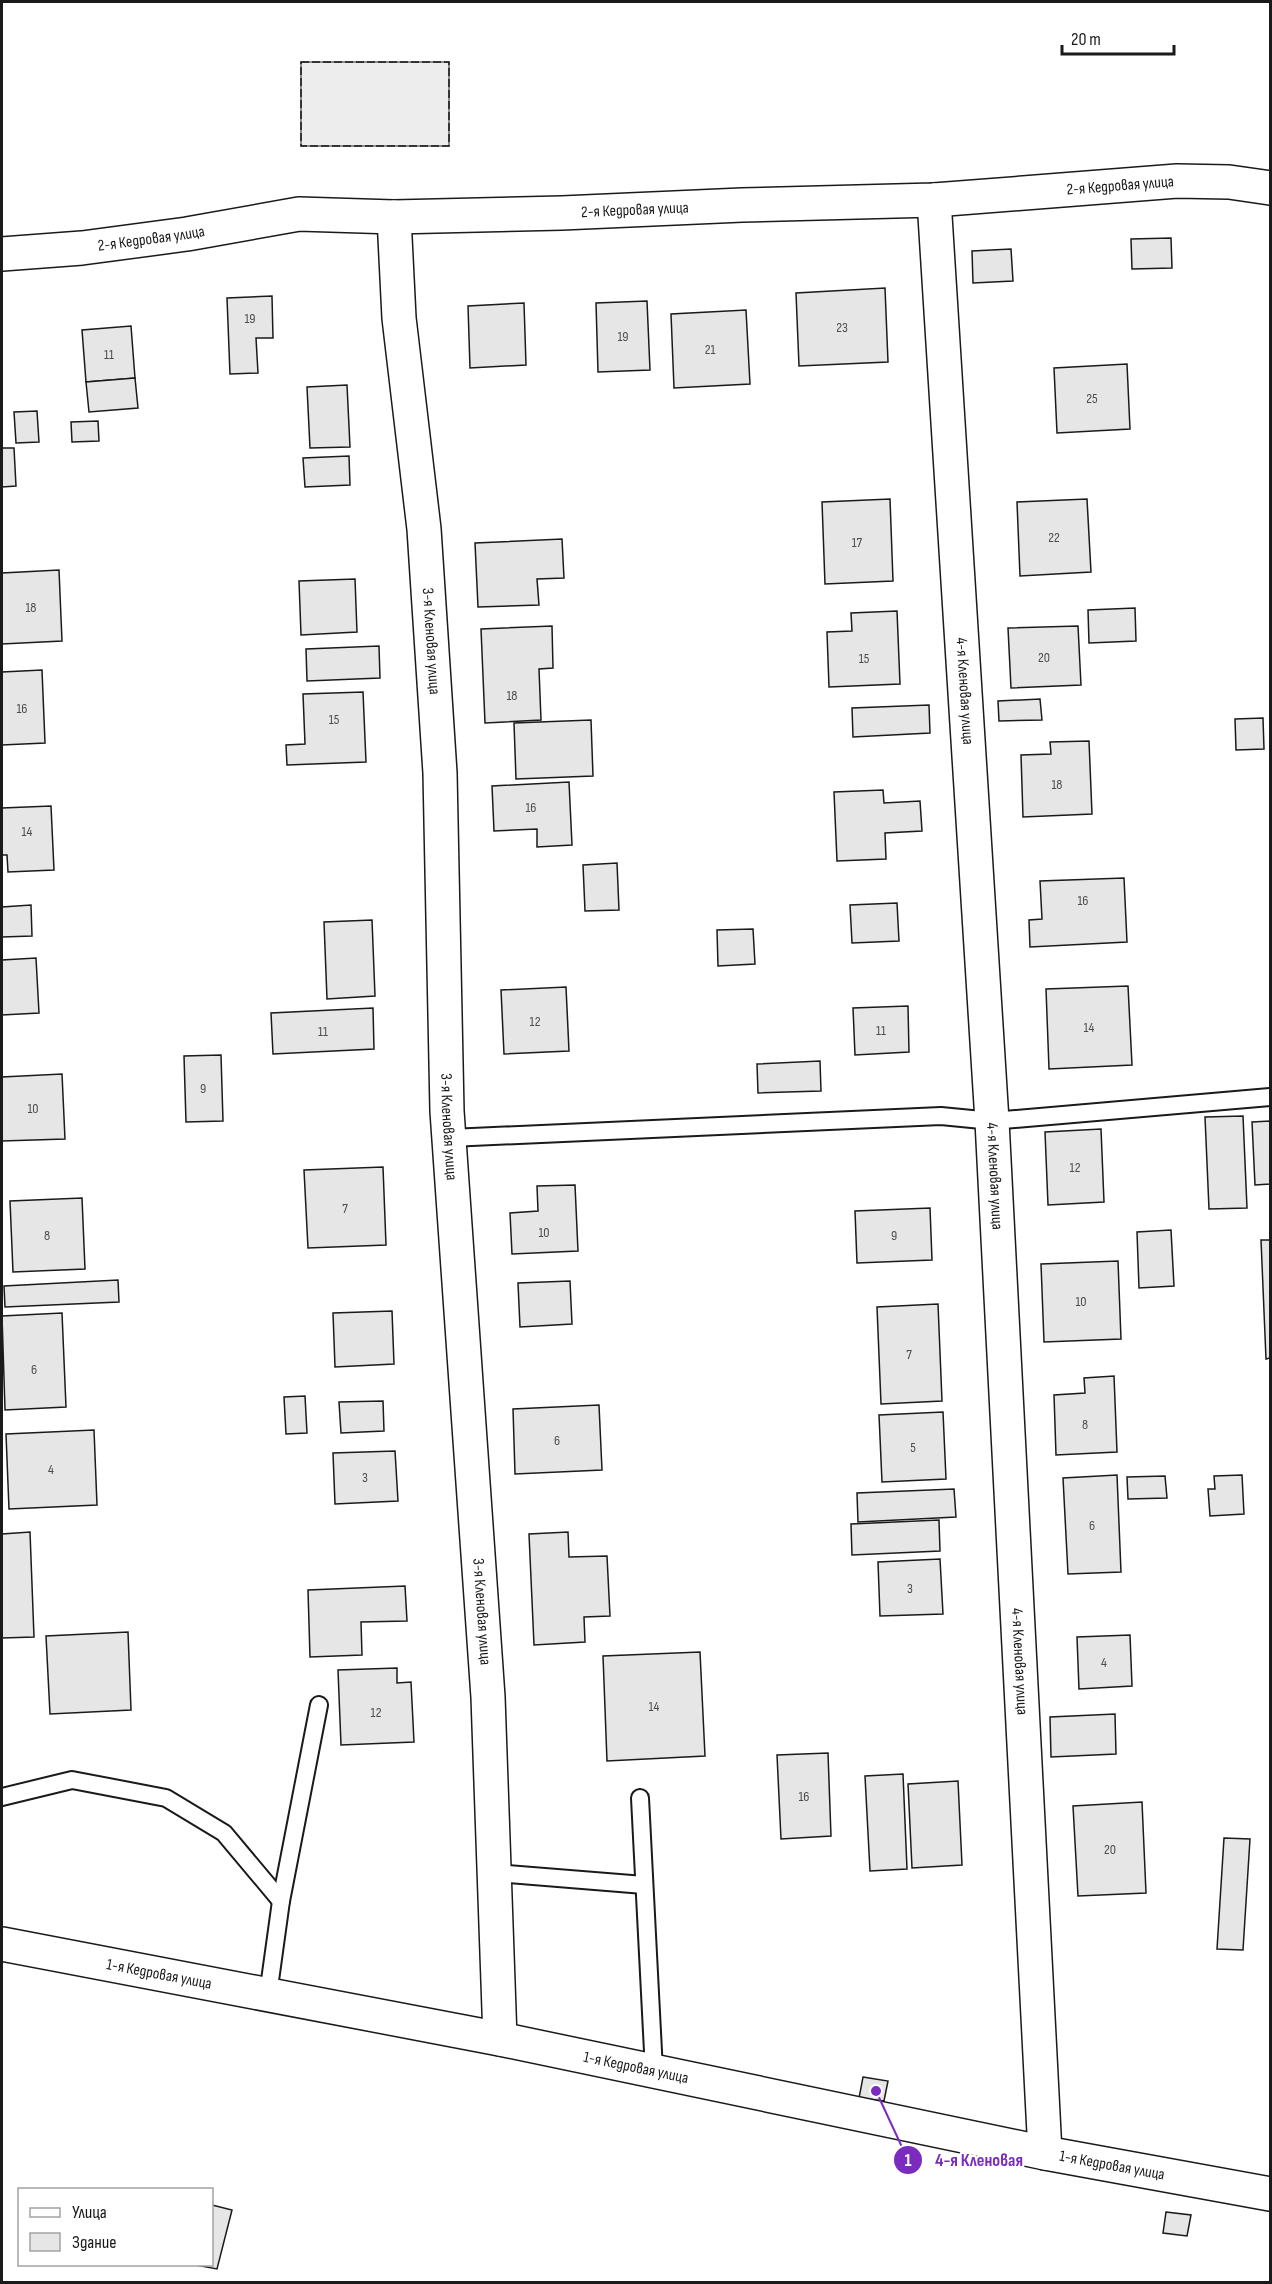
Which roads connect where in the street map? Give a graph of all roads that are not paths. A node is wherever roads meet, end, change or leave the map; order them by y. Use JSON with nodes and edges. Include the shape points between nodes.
{"nodes":[{"id":1,"x":1270,"y":188,"type":"edge"},
{"id":2,"x":934,"y":200,"type":"junction"},
{"id":3,"x":394,"y":216,"type":"junction"},
{"id":4,"x":2,"y":254,"type":"edge"},
{"id":5,"x":1270,"y":1097,"type":"edge"},
{"id":6,"x":992,"y":1121,"type":"junction"},
{"id":7,"x":450,"y":1138,"type":"junction"},
{"id":8,"x":319,"y":1705,"type":"dead end"},
{"id":9,"x":2,"y":1797,"type":"edge"},
{"id":10,"x":640,"y":1798,"type":"dead end"},
{"id":11,"x":495,"y":1873,"type":"junction"},
{"id":12,"x":644,"y":1885,"type":"junction"},
{"id":13,"x":281,"y":1901,"type":"junction"},
{"id":14,"x":2,"y":1944,"type":"edge"},
{"id":15,"x":268,"y":1995,"type":"junction"},
{"id":16,"x":500,"y":2039,"type":"junction"},
{"id":17,"x":654,"y":2071,"type":"junction"},
{"id":18,"x":1045,"y":2153,"type":"junction"},
{"id":19,"x":1270,"y":2194,"type":"edge"}],
"edges":[{"from":1,"to":2,"type":"street","name":"2-я Кедровая улица","via":[[1177,181]]},
{"from":2,"to":3,"type":"street","name":"2-я Кедровая улица"},
{"from":2,"to":6,"type":"street","name":"4-я Кленовая улица"},
{"from":3,"to":4,"type":"street","name":"2-я Кедровая улица","via":[[299,214],[82,249]]},
{"from":3,"to":7,"type":"street","name":"3-я Кленовая улица","via":[[399,318],[424,529],[440,773]]},
{"from":5,"to":6,"type":"lane"},
{"from":6,"to":7,"type":"lane","via":[[941,1116]]},
{"from":6,"to":18,"type":"street","name":"4-я Кленовая улица"},
{"from":7,"to":11,"type":"street","name":"3-я Кленовая улица","via":[[488,1697]]},
{"from":8,"to":13,"type":"lane"},
{"from":9,"to":13,"type":"lane","via":[[72,1780],[166,1798],[224,1833]]},
{"from":10,"to":12,"type":"lane"},
{"from":11,"to":12,"type":"lane"},
{"from":11,"to":16,"type":"street","name":"3-я Кленовая улица"},
{"from":12,"to":17,"type":"lane"},
{"from":13,"to":15,"type":"lane"},
{"from":14,"to":15,"type":"street","name":"1-я Кедровая улица"},
{"from":15,"to":16,"type":"street","name":"1-я Кедровая улица"},
{"from":16,"to":17,"type":"street","name":"1-я Кедровая улица"},
{"from":17,"to":18,"type":"street","name":"1-я Кедровая улица"},
{"from":18,"to":19,"type":"street","name":"1-я Кедровая улица"}]}
